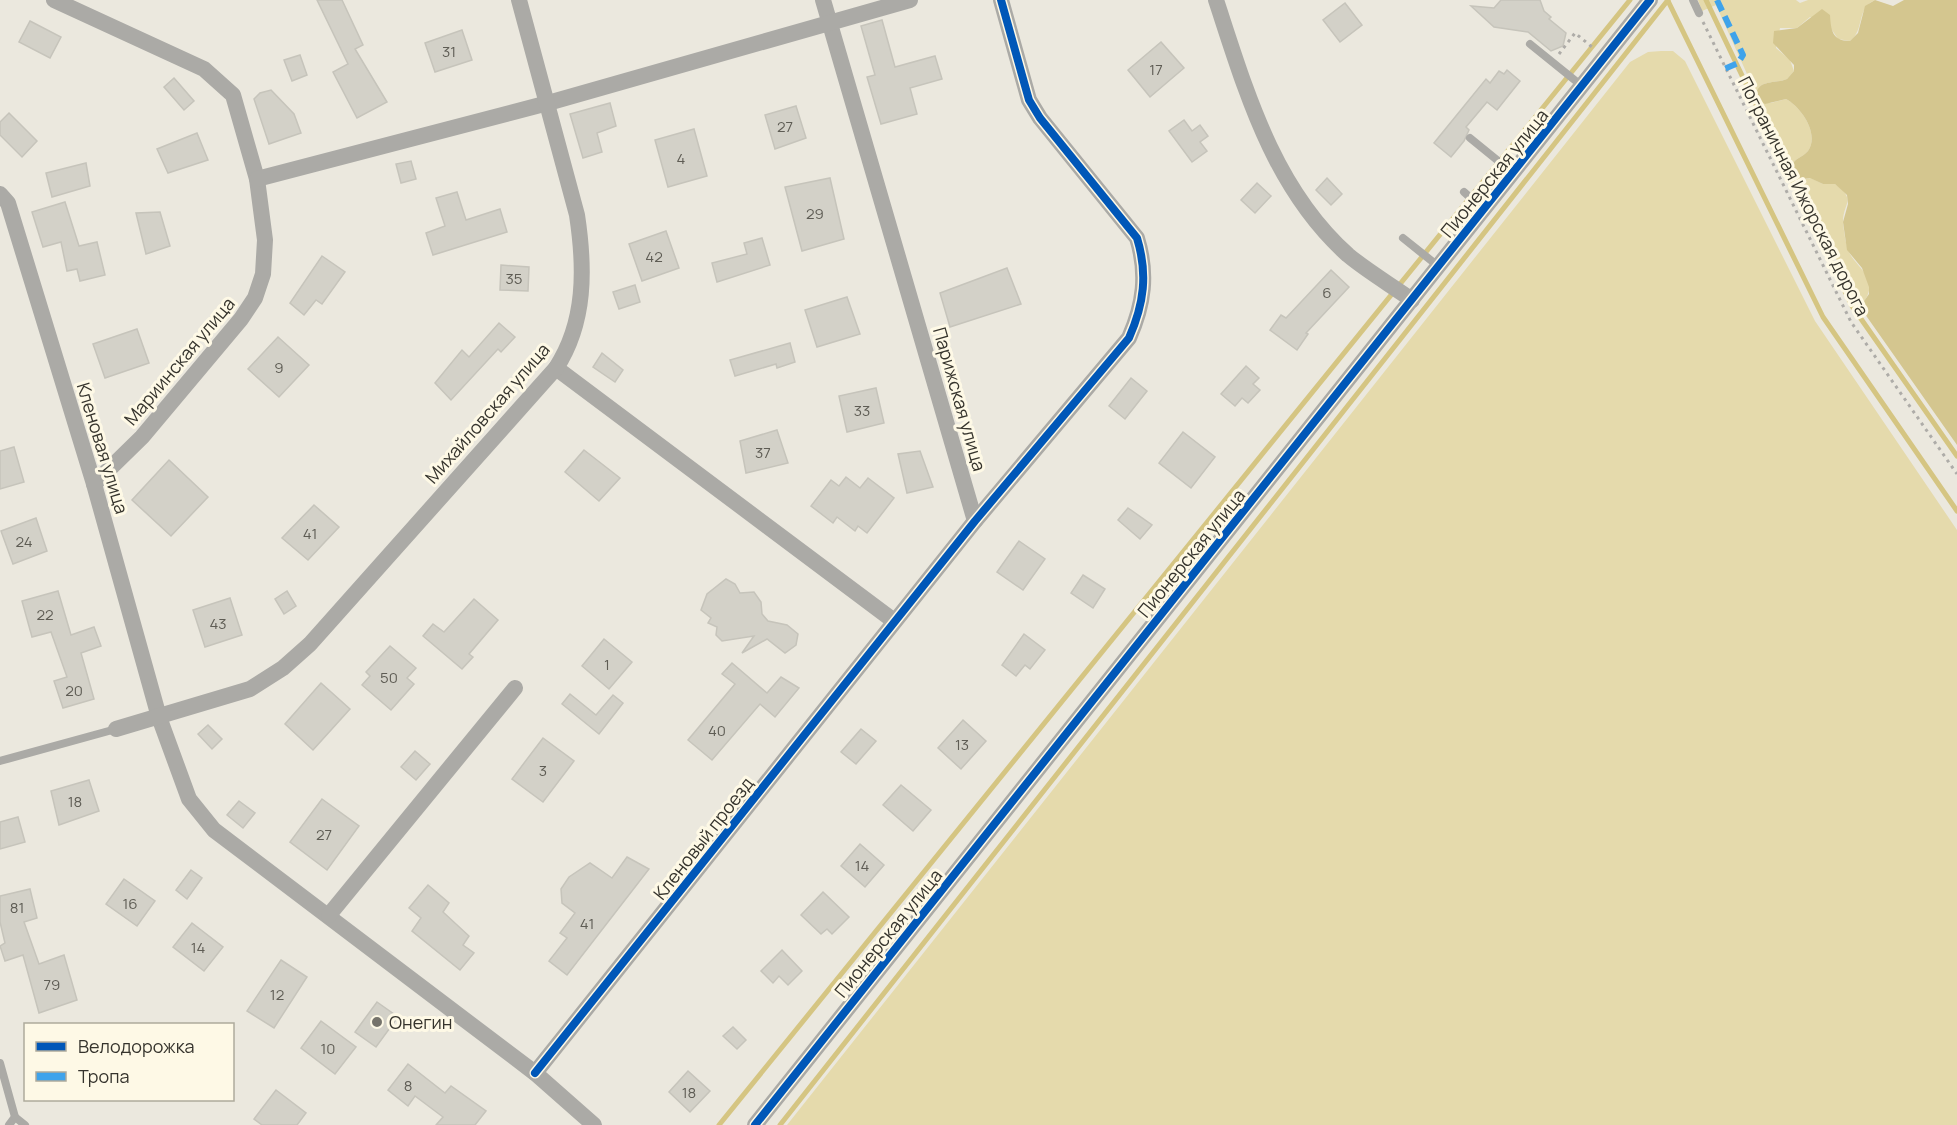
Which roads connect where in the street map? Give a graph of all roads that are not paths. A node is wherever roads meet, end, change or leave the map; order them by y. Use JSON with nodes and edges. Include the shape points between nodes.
{"nodes":[{"id":1,"x":54,"y":0,"type":"edge"},
{"id":2,"x":519,"y":0,"type":"edge"},
{"id":3,"x":823,"y":0,"type":"edge"},
{"id":4,"x":910,"y":0,"type":"edge"},
{"id":5,"x":1000,"y":0,"type":"edge"},
{"id":6,"x":1216,"y":0,"type":"edge"},
{"id":7,"x":1650,"y":0,"type":"edge"},
{"id":8,"x":1694,"y":0,"type":"edge"},
{"id":9,"x":1699,"y":13,"type":"road end"},
{"id":10,"x":829,"y":23,"type":"junction"},
{"id":11,"x":1530,"y":44,"type":"dead end"},
{"id":12,"x":1582,"y":86,"type":"junction"},
{"id":13,"x":549,"y":103,"type":"junction"},
{"id":14,"x":1470,"y":138,"type":"dead end"},
{"id":15,"x":1513,"y":173,"type":"junction"},
{"id":16,"x":256,"y":179,"type":"junction"},
{"id":17,"x":1464,"y":192,"type":"dead end"},
{"id":18,"x":0,"y":194,"type":"edge"},
{"id":19,"x":1484,"y":209,"type":"junction"},
{"id":20,"x":1403,"y":238,"type":"dead end"},
{"id":21,"x":1438,"y":266,"type":"junction"},
{"id":22,"x":1412,"y":300,"type":"junction"},
{"id":23,"x":556,"y":368,"type":"junction"},
{"id":24,"x":94,"y":484,"type":"junction"},
{"id":25,"x":975,"y":521,"type":"junction"},
{"id":26,"x":894,"y":621,"type":"junction"},
{"id":27,"x":515,"y":688,"type":"dead end"},
{"id":28,"x":159,"y":717,"type":"junction"},
{"id":29,"x":116,"y":729,"type":"joint"},
{"id":30,"x":0,"y":761,"type":"edge"},
{"id":31,"x":329,"y":915,"type":"junction"},
{"id":32,"x":0,"y":1063,"type":"edge"},
{"id":33,"x":535,"y":1073,"type":"junction"},
{"id":34,"x":15,"y":1117,"type":"junction"},
{"id":35,"x":9,"y":1125,"type":"edge"},
{"id":36,"x":25,"y":1125,"type":"edge"},
{"id":37,"x":594,"y":1125,"type":"edge"},
{"id":38,"x":755,"y":1125,"type":"edge"}],
"edges":[{"from":1,"to":16,"type":"street","name":"Мариинская улица","via":[[204,69],[219,80],[233,95],[238,108]]},
{"from":2,"to":13,"type":"street","name":"Михайловская улица"},
{"from":3,"to":10,"type":"street","name":"Парижская улица"},
{"from":4,"to":10,"type":"street"},
{"from":5,"to":25,"type":"street","via":[[1029,100],[1137,238],[1144,261],[1144,287],[1141,312],[1129,338]]},
{"from":6,"to":22,"type":"street","via":[[1254,117],[1299,197],[1348,255]]},
{"from":7,"to":12,"type":"street","name":"Пионерская улица"},
{"from":8,"to":9,"type":"lane"},
{"from":10,"to":13,"type":"street"},
{"from":10,"to":25,"type":"street","name":"Парижская улица"},
{"from":11,"to":12,"type":"lane"},
{"from":12,"to":15,"type":"street","name":"Пионерская улица"},
{"from":13,"to":16,"type":"street"},
{"from":13,"to":23,"type":"street","name":"Михайловская улица","via":[[582,244],[580,314]]},
{"from":14,"to":15,"type":"lane"},
{"from":15,"to":19,"type":"street","name":"Пионерская улица"},
{"from":16,"to":24,"type":"street","name":"Мариинская улица","via":[[265,240],[255,298],[142,437]]},
{"from":17,"to":19,"type":"lane"},
{"from":18,"to":24,"type":"street","name":"Кленовая улица","via":[[8,203]]},
{"from":19,"to":21,"type":"street","name":"Пионерская улица"},
{"from":20,"to":21,"type":"lane"},
{"from":21,"to":22,"type":"street","name":"Пионерская улица"},
{"from":22,"to":38,"type":"street","name":"Пионерская улица"},
{"from":23,"to":26,"type":"street"},
{"from":23,"to":28,"type":"street","name":"Михайловская улица","via":[[310,644],[283,668],[250,689]]},
{"from":24,"to":28,"type":"street","name":"Кленовая улица"},
{"from":25,"to":26,"type":"street"},
{"from":26,"to":33,"type":"street","name":"Кленовый проезд"},
{"from":27,"to":31,"type":"street"},
{"from":28,"to":29,"type":"street","name":"Михайловская улица"},
{"from":28,"to":31,"type":"street","name":"Кленовая улица","via":[[181,781],[201,816],[214,830]]},
{"from":29,"to":30,"type":"lane"},
{"from":31,"to":33,"type":"street","name":"Кленовая улица"},
{"from":32,"to":34,"type":"lane"},
{"from":33,"to":37,"type":"street","name":"Кленовая улица"},
{"from":34,"to":35,"type":"lane"},
{"from":34,"to":36,"type":"lane"}]}
